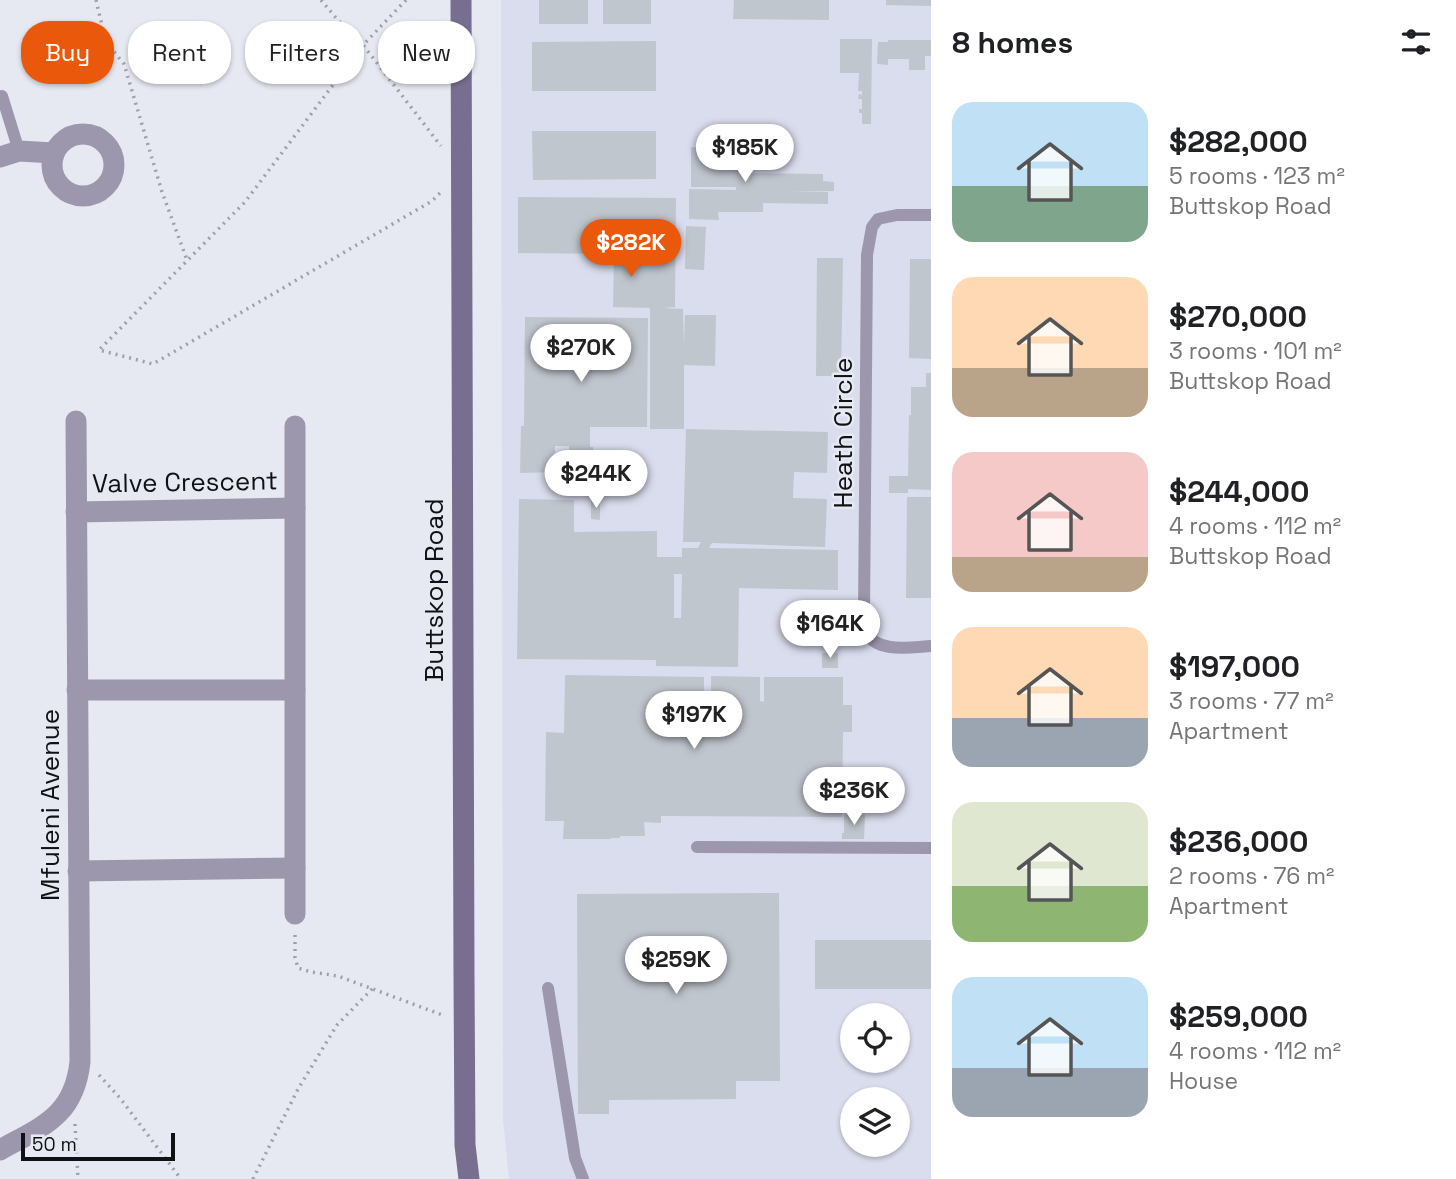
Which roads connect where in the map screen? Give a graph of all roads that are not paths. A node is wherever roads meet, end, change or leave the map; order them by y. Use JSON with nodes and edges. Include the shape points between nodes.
{"nodes":[{"id":1,"x":461,"y":0,"type":"edge"},
{"id":2,"x":2,"y":96,"type":"edge"},
{"id":3,"x":54,"y":153,"type":"dead end"},
{"id":4,"x":10,"y":154,"type":"edge"},
{"id":5,"x":931,"y":215,"type":"edge"},
{"id":6,"x":76,"y":421,"type":"dead end"},
{"id":7,"x":295,"y":426,"type":"dead end"},
{"id":8,"x":295,"y":508,"type":"junction"},
{"id":9,"x":76,"y":512,"type":"junction"},
{"id":10,"x":931,"y":646,"type":"edge"},
{"id":11,"x":77,"y":690,"type":"junction"},
{"id":12,"x":295,"y":690,"type":"junction"},
{"id":13,"x":697,"y":847,"type":"dead end"},
{"id":14,"x":931,"y":848,"type":"edge"},
{"id":15,"x":295,"y":869,"type":"junction"},
{"id":16,"x":78,"y":871,"type":"junction"},
{"id":17,"x":295,"y":914,"type":"road end"},
{"id":18,"x":548,"y":988,"type":"dead end"},
{"id":19,"x":0,"y":1150,"type":"edge"},
{"id":20,"x":469,"y":1179,"type":"edge"},
{"id":21,"x":583,"y":1179,"type":"edge"}],
"edges":[{"from":1,"to":20,"type":"street","name":"Buttskop Road"},
{"from":2,"to":4,"type":"lane"},
{"from":3,"to":4,"type":"street"},
{"from":5,"to":10,"type":"lane","name":"Heath Circle","via":[[878,219],[867,255],[864,615],[865,631],[885,647]]},
{"from":6,"to":9,"type":"street","name":"Mfuleni Avenue"},
{"from":7,"to":8,"type":"street","name":"Valve Crescent"},
{"from":8,"to":9,"type":"street","name":"Valve Crescent"},
{"from":8,"to":12,"type":"street","name":"Valve Crescent"},
{"from":9,"to":11,"type":"street","name":"Mfuleni Avenue"},
{"from":11,"to":12,"type":"street"},
{"from":11,"to":16,"type":"street","name":"Mfuleni Avenue"},
{"from":12,"to":15,"type":"street","name":"Valve Crescent"},
{"from":13,"to":14,"type":"lane"},
{"from":15,"to":16,"type":"street"},
{"from":15,"to":17,"type":"street","name":"Valve Crescent"},
{"from":16,"to":19,"type":"street","name":"Mfuleni Avenue","via":[[78,1077],[62,1110]]},
{"from":18,"to":21,"type":"lane","via":[[575,1158]]}]}
